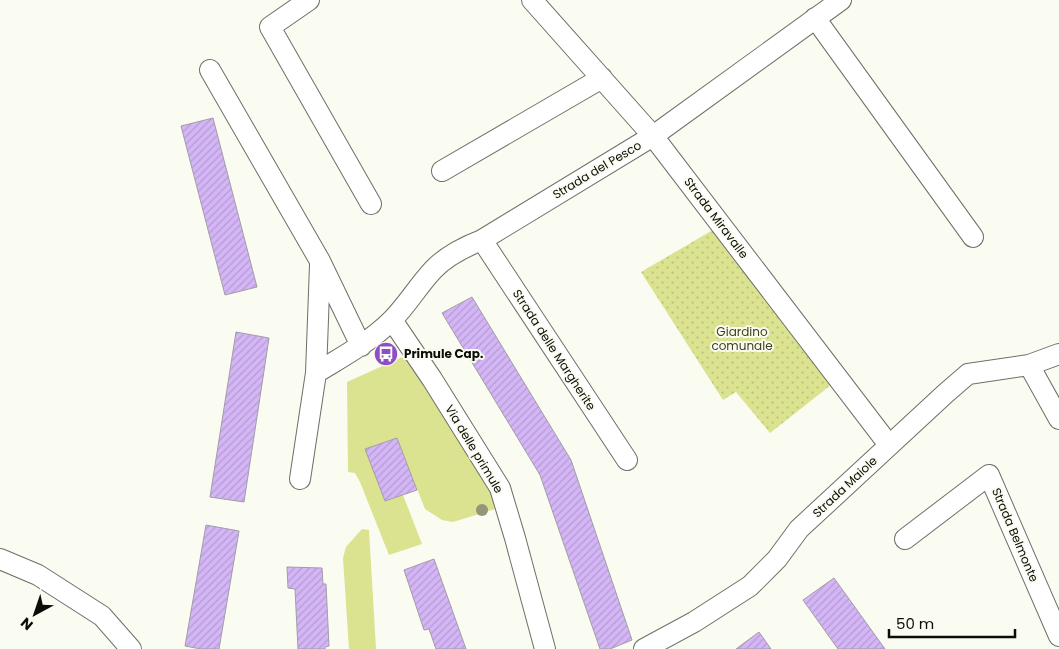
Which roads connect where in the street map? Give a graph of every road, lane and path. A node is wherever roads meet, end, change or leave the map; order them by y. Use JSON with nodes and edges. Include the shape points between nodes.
{"nodes":[{"id":1,"x":309,"y":0,"type":"edge"},
{"id":2,"x":532,"y":0,"type":"edge"},
{"id":3,"x":842,"y":0,"type":"edge"},
{"id":4,"x":815,"y":18,"type":"junction"},
{"id":5,"x":210,"y":70,"type":"dead end"},
{"id":6,"x":602,"y":78,"type":"junction"},
{"id":7,"x":653,"y":136,"type":"junction"},
{"id":8,"x":442,"y":171,"type":"dead end"},
{"id":9,"x":371,"y":204,"type":"dead end"},
{"id":10,"x":973,"y":237,"type":"dead end"},
{"id":11,"x":482,"y":240,"type":"junction"},
{"id":12,"x":320,"y":261,"type":"junction"},
{"id":13,"x":392,"y":320,"type":"junction"},
{"id":14,"x":360,"y":346,"type":"junction"},
{"id":15,"x":1059,"y":354,"type":"edge"},
{"id":16,"x":1029,"y":365,"type":"junction"},
{"id":17,"x":316,"y":373,"type":"junction"},
{"id":18,"x":1059,"y":419,"type":"edge"},
{"id":19,"x":889,"y":445,"type":"junction"},
{"id":20,"x":627,"y":460,"type":"dead end"},
{"id":21,"x":300,"y":480,"type":"dead end"},
{"id":22,"x":905,"y":538,"type":"dead end"},
{"id":23,"x":0,"y":559,"type":"edge"},
{"id":24,"x":1059,"y":636,"type":"edge"},
{"id":25,"x":131,"y":649,"type":"edge"},
{"id":26,"x":545,"y":649,"type":"edge"},
{"id":27,"x":644,"y":649,"type":"edge"}],
"edges":[{"from":1,"to":9,"type":"street","via":[[270,27]]},
{"from":2,"to":6,"type":"street","name":"Strada Miravalle"},
{"from":3,"to":4,"type":"street","name":"Strada del Pesco"},
{"from":4,"to":7,"type":"street","name":"Strada del Pesco"},
{"from":4,"to":10,"type":"street"},
{"from":5,"to":12,"type":"street"},
{"from":6,"to":7,"type":"street","name":"Strada Miravalle"},
{"from":6,"to":8,"type":"street"},
{"from":7,"to":11,"type":"street","name":"Strada del Pesco"},
{"from":7,"to":19,"type":"street","name":"Strada Miravalle"},
{"from":11,"to":13,"type":"street","name":"Strada del Pesco","via":[[447,258],[434,269]]},
{"from":11,"to":20,"type":"street","name":"Strada delle Margherite"},
{"from":12,"to":14,"type":"street"},
{"from":12,"to":17,"type":"street"},
{"from":13,"to":14,"type":"street","name":"Strada del Pesco"},
{"from":13,"to":26,"type":"street","name":"Via delle primule","via":[[500,488]]},
{"from":14,"to":17,"type":"street","name":"Strada del Pesco"},
{"from":15,"to":16,"type":"street","name":"Strada Maiole"},
{"from":16,"to":18,"type":"street"},
{"from":16,"to":19,"type":"street","name":"Strada Maiole","via":[[968,374]]},
{"from":17,"to":21,"type":"street"},
{"from":19,"to":27,"type":"street","name":"Strada Maiole","via":[[799,529],[777,559],[750,586]]},
{"from":22,"to":24,"type":"street","name":"Strada Belmonte","via":[[989,475]]},
{"from":23,"to":25,"type":"street","via":[[38,575],[102,616]]}]}
